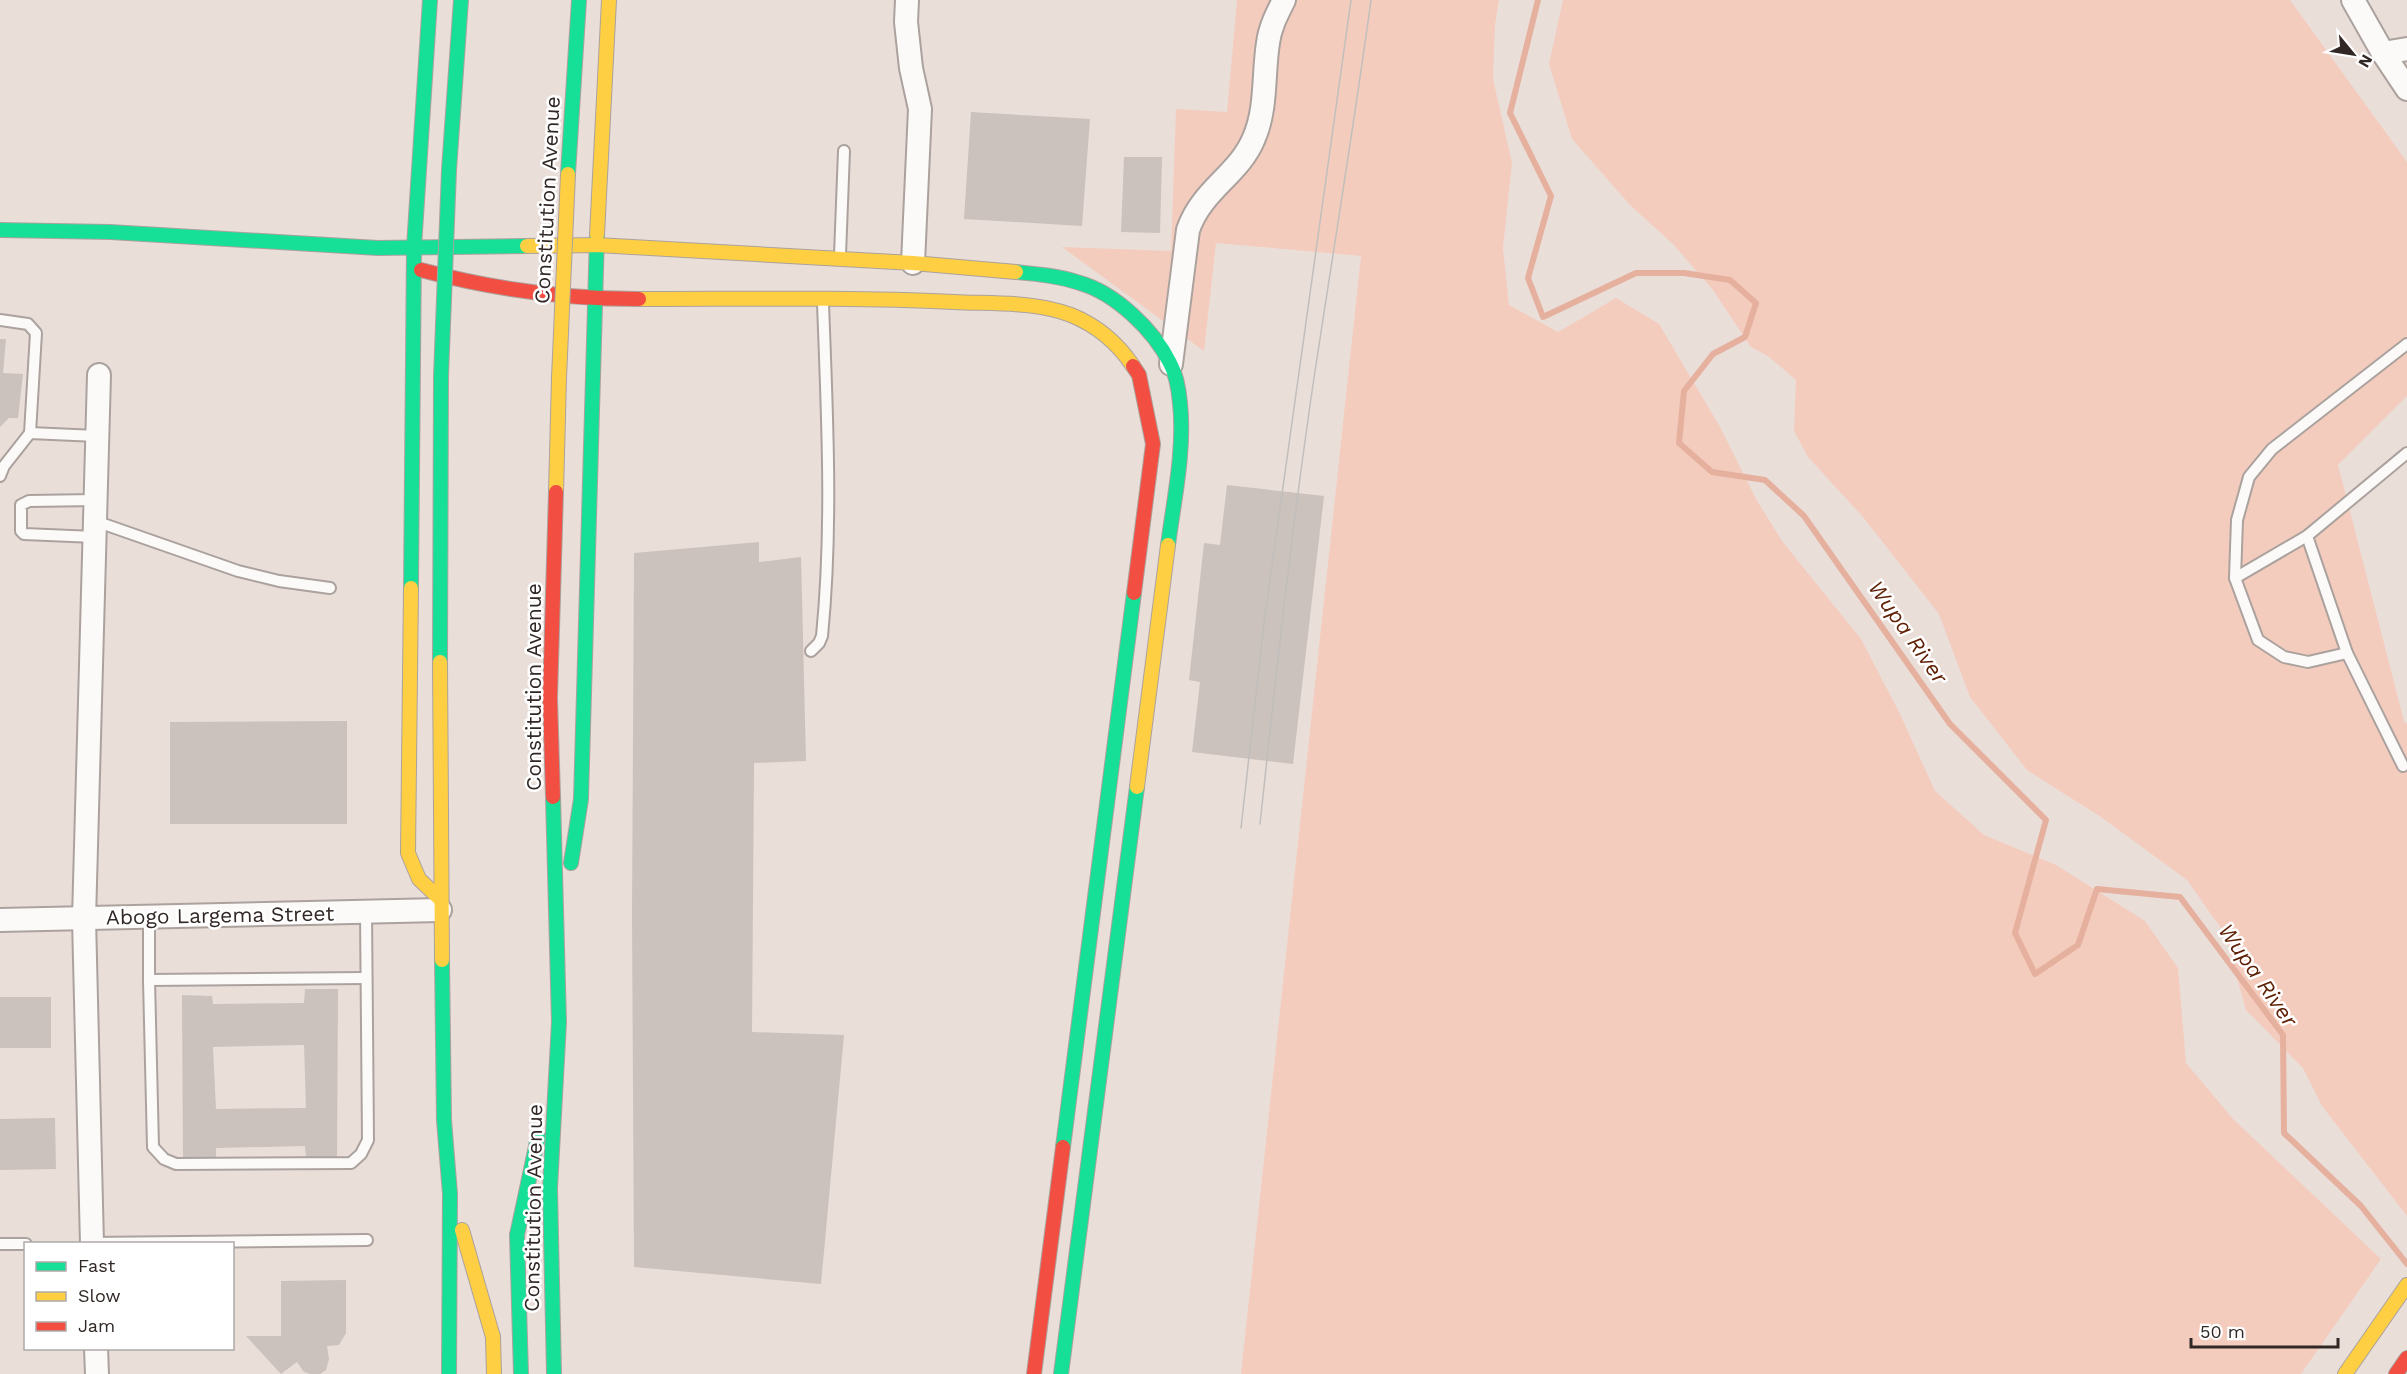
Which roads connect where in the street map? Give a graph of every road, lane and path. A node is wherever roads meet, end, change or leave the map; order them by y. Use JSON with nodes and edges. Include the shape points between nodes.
{"nodes":[{"id":1,"x":430,"y":0,"type":"edge"},
{"id":2,"x":461,"y":0,"type":"edge"},
{"id":3,"x":579,"y":0,"type":"edge"},
{"id":4,"x":609,"y":0,"type":"edge"},
{"id":5,"x":907,"y":0,"type":"edge"},
{"id":6,"x":1284,"y":0,"type":"edge"},
{"id":7,"x":2353,"y":0,"type":"edge"},
{"id":8,"x":2407,"y":49,"type":"edge"},
{"id":9,"x":2383,"y":53,"type":"junction"},
{"id":10,"x":2407,"y":89,"type":"edge"},
{"id":11,"x":844,"y":152,"type":"dead end"},
{"id":12,"x":0,"y":230,"type":"edge"},
{"id":13,"x":597,"y":245,"type":"junction"},
{"id":14,"x":414,"y":247,"type":"junction"},
{"id":15,"x":378,"y":248,"type":"junction"},
{"id":16,"x":840,"y":259,"type":"junction"},
{"id":17,"x":913,"y":263,"type":"junction"},
{"id":18,"x":414,"y":268,"type":"junction"},
{"id":19,"x":595,"y":299,"type":"junction"},
{"id":20,"x":823,"y":300,"type":"junction"},
{"id":21,"x":0,"y":320,"type":"edge"},
{"id":22,"x":2407,"y":344,"type":"edge"},
{"id":23,"x":1171,"y":364,"type":"junction"},
{"id":24,"x":99,"y":375,"type":"dead end"},
{"id":25,"x":30,"y":433,"type":"junction"},
{"id":26,"x":98,"y":436,"type":"junction"},
{"id":27,"x":2407,"y":453,"type":"edge"},
{"id":28,"x":0,"y":476,"type":"edge"},
{"id":29,"x":95,"y":519,"type":"junction"},
{"id":30,"x":2307,"y":536,"type":"junction"},
{"id":31,"x":2235,"y":578,"type":"junction"},
{"id":32,"x":330,"y":588,"type":"dead end"},
{"id":33,"x":811,"y":651,"type":"dead end"},
{"id":34,"x":2347,"y":654,"type":"junction"},
{"id":35,"x":2403,"y":766,"type":"dead end"},
{"id":36,"x":440,"y":904,"type":"junction"},
{"id":37,"x":366,"y":912,"type":"junction"},
{"id":38,"x":149,"y":916,"type":"junction"},
{"id":39,"x":84,"y":919,"type":"junction"},
{"id":40,"x":0,"y":920,"type":"edge"},
{"id":41,"x":557,"y":942,"type":"junction"},
{"id":42,"x":365,"y":978,"type":"junction"},
{"id":43,"x":149,"y":980,"type":"junction"},
{"id":44,"x":557,"y":1067,"type":"junction"},
{"id":45,"x":450,"y":1194,"type":"junction"},
{"id":46,"x":368,"y":1240,"type":"dead end"},
{"id":47,"x":92,"y":1242,"type":"edge"},
{"id":48,"x":184,"y":1242,"type":"edge"},
{"id":49,"x":24,"y":1244,"type":"edge"},
{"id":50,"x":0,"y":1245,"type":"edge"},
{"id":51,"x":2407,"y":1285,"type":"edge"},
{"id":52,"x":96,"y":1350,"type":"edge"},
{"id":53,"x":2407,"y":1358,"type":"edge"},
{"id":54,"x":97,"y":1374,"type":"edge"},
{"id":55,"x":449,"y":1374,"type":"edge"},
{"id":56,"x":494,"y":1374,"type":"edge"},
{"id":57,"x":520,"y":1374,"type":"edge"},
{"id":58,"x":554,"y":1374,"type":"edge"},
{"id":59,"x":1034,"y":1374,"type":"edge"},
{"id":60,"x":1061,"y":1374,"type":"edge"},
{"id":61,"x":2345,"y":1374,"type":"edge"},
{"id":62,"x":2396,"y":1374,"type":"edge"}],
"edges":[{"from":1,"to":14,"type":"main road"},
{"from":2,"to":36,"type":"main road","bridge":true,"via":[[441,376]]},
{"from":3,"to":41,"type":"main road","name":"Constitution Avenue","bridge":true,"via":[[559,378],[550,698]]},
{"from":4,"to":13,"type":"main road"},
{"from":5,"to":17,"type":"street","via":[[911,68],[920,109]]},
{"from":6,"to":23,"type":"street","via":[[1268,42],[1261,116],[1254,139],[1244,157],[1199,206],[1188,230]]},
{"from":7,"to":9,"type":"street"},
{"from":8,"to":9,"type":"street"},
{"from":9,"to":10,"type":"street"},
{"from":11,"to":16,"type":"lane"},
{"from":12,"to":15,"type":"main road","via":[[110,232]]},
{"from":13,"to":14,"type":"main road"},
{"from":13,"to":16,"type":"main road"},
{"from":13,"to":19,"type":"main road"},
{"from":14,"to":15,"type":"main road"},
{"from":14,"to":18,"type":"main road"},
{"from":15,"to":18,"type":"main road"},
{"from":16,"to":17,"type":"main road"},
{"from":17,"to":23,"type":"main road","via":[[1044,275],[1081,283],[1112,298],[1144,326]]},
{"from":18,"to":19,"type":"main road","via":[[466,282]]},
{"from":18,"to":36,"type":"main road","via":[[408,854],[423,887]]},
{"from":19,"to":20,"type":"main road"},
{"from":19,"to":41,"type":"main road","via":[[581,799]]},
{"from":20,"to":33,"type":"lane","via":[[829,548],[822,636]]},
{"from":20,"to":59,"type":"main road","via":[[1036,306],[1070,315],[1098,328],[1121,348],[1139,375],[1147,407],[1154,444]]},
{"from":21,"to":25,"type":"lane","via":[[28,324],[36,333]]},
{"from":22,"to":31,"type":"lane","via":[[2272,449],[2249,477],[2237,520]]},
{"from":23,"to":60,"type":"main road","via":[[1180,402],[1181,445]]},
{"from":24,"to":26,"type":"street"},
{"from":25,"to":26,"type":"lane"},
{"from":25,"to":28,"type":"lane"},
{"from":26,"to":29,"type":"street"},
{"from":27,"to":30,"type":"lane"},
{"from":29,"to":29,"type":"lane","via":[[24,534],[21,505],[29,501]]},
{"from":29,"to":32,"type":"lane","via":[[238,571]]},
{"from":29,"to":39,"type":"street"},
{"from":30,"to":31,"type":"lane"},
{"from":30,"to":34,"type":"lane"},
{"from":31,"to":34,"type":"lane","via":[[2258,640],[2284,657],[2308,662]]},
{"from":34,"to":35,"type":"lane"},
{"from":36,"to":37,"type":"street","name":"Abogo Largema Street"},
{"from":36,"to":45,"type":"main road","via":[[444,1120]]},
{"from":37,"to":38,"type":"street","name":"Abogo Largema Street"},
{"from":37,"to":42,"type":"lane"},
{"from":38,"to":39,"type":"street","name":"Abogo Largema Street"},
{"from":38,"to":43,"type":"lane"},
{"from":39,"to":40,"type":"street","name":"Abogo Largema Street"},
{"from":39,"to":47,"type":"street"},
{"from":41,"to":44,"type":"main road","name":"Constitution Avenue"},
{"from":42,"to":43,"type":"lane"},
{"from":42,"to":43,"type":"lane","via":[[368,1140],[361,1154],[351,1162],[188,1164],[164,1159],[153,1147]]},
{"from":44,"to":57,"type":"main road","name":"Constitution Avenue","via":[[517,1235]]},
{"from":44,"to":58,"type":"main road","name":"Constitution Avenue","via":[[550,1188]]},
{"from":45,"to":55,"type":"main road"},
{"from":45,"to":56,"type":"main road","via":[[493,1337]]},
{"from":46,"to":48,"type":"lane"},
{"from":49,"to":50,"type":"lane"},
{"from":51,"to":61,"type":"main road"},
{"from":52,"to":54,"type":"street"},
{"from":53,"to":62,"type":"main road"}]}
